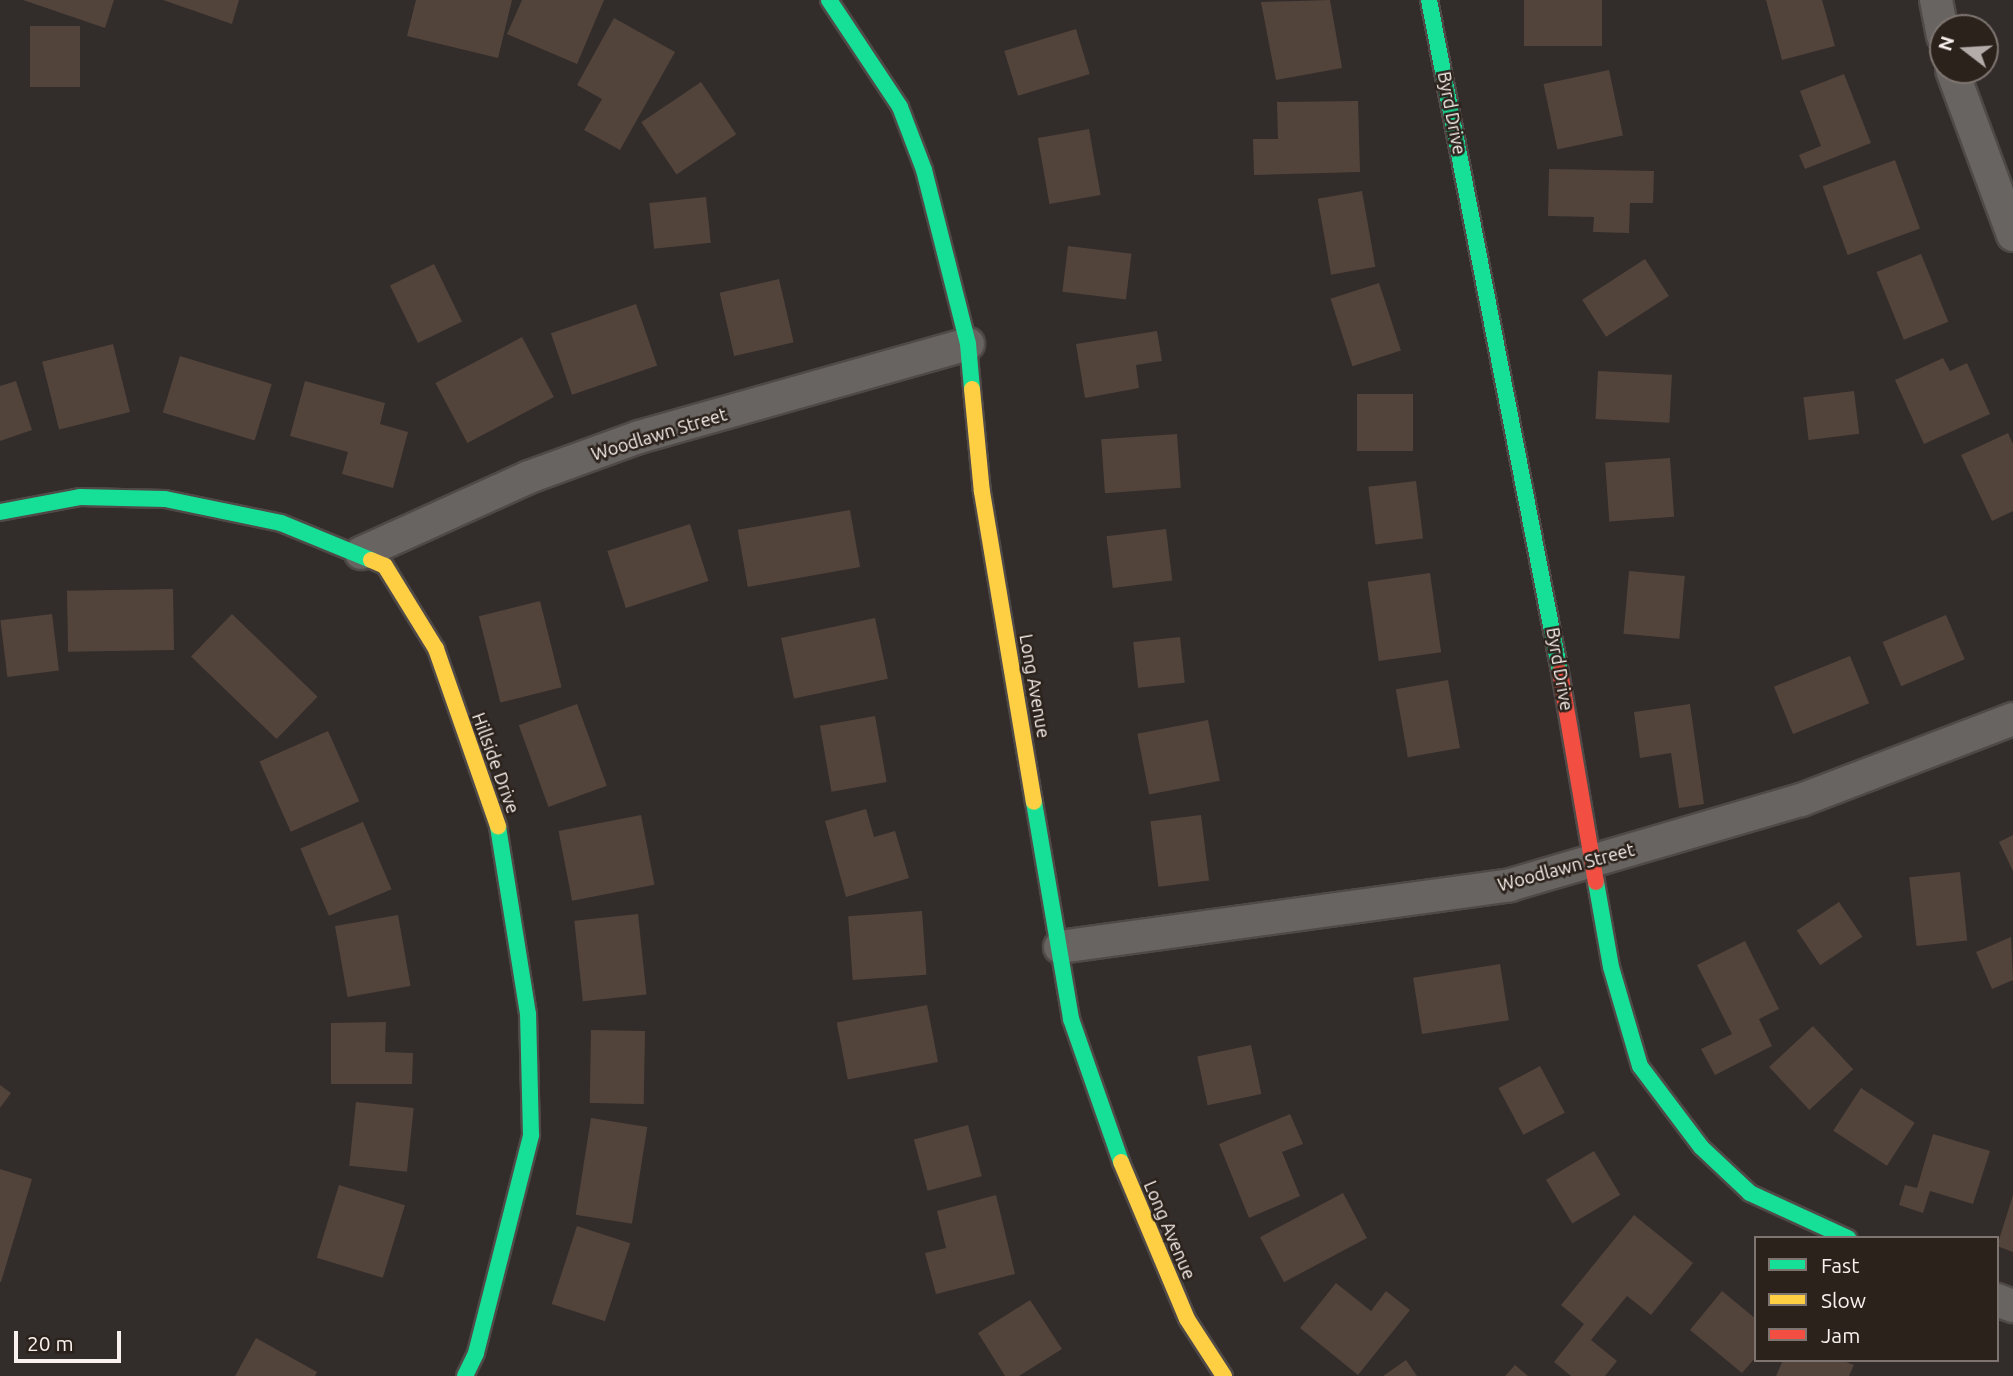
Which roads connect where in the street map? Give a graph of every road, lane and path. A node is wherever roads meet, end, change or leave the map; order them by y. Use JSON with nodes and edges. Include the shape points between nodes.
{"nodes":[{"id":1,"x":830,"y":0,"type":"edge"},
{"id":2,"x":1429,"y":0,"type":"edge"},
{"id":3,"x":1957,"y":84,"type":"edge"},
{"id":4,"x":2013,"y":235,"type":"edge"},
{"id":5,"x":968,"y":344,"type":"junction"},
{"id":6,"x":0,"y":512,"type":"edge"},
{"id":7,"x":361,"y":553,"type":"junction"},
{"id":8,"x":2013,"y":719,"type":"edge"},
{"id":9,"x":1592,"y":861,"type":"junction"},
{"id":10,"x":1060,"y":947,"type":"junction"},
{"id":11,"x":1844,"y":1236,"type":"edge"},
{"id":12,"x":465,"y":1376,"type":"edge"},
{"id":13,"x":1224,"y":1376,"type":"edge"}],
"edges":[{"from":1,"to":5,"type":"street","name":"Long Avenue","via":[[905,119],[924,170]]},
{"from":2,"to":9,"type":"street","name":"Byrd Drive","via":[[1536,528]]},
{"from":3,"to":4,"type":"street"},
{"from":5,"to":7,"type":"street","name":"Woodlawn Street","via":[[639,437],[529,477]]},
{"from":5,"to":10,"type":"street","name":"Long Avenue","via":[[982,492]]},
{"from":6,"to":7,"type":"street","name":"Hillside Drive","via":[[80,497],[165,499],[281,523]]},
{"from":7,"to":12,"type":"street","name":"Hillside Drive","via":[[385,566],[436,649],[501,834],[528,1014],[531,1135],[512,1225],[476,1353]]},
{"from":8,"to":9,"type":"street","name":"Woodlawn Street","via":[[1801,800]]},
{"from":9,"to":10,"type":"street","name":"Woodlawn Street","via":[[1510,885]]},
{"from":9,"to":11,"type":"street","name":"Byrd Drive","via":[[1611,967],[1640,1066],[1701,1147],[1750,1192]]},
{"from":10,"to":13,"type":"street","name":"Long Avenue","via":[[1071,1019],[1102,1116],[1187,1319]]}]}
